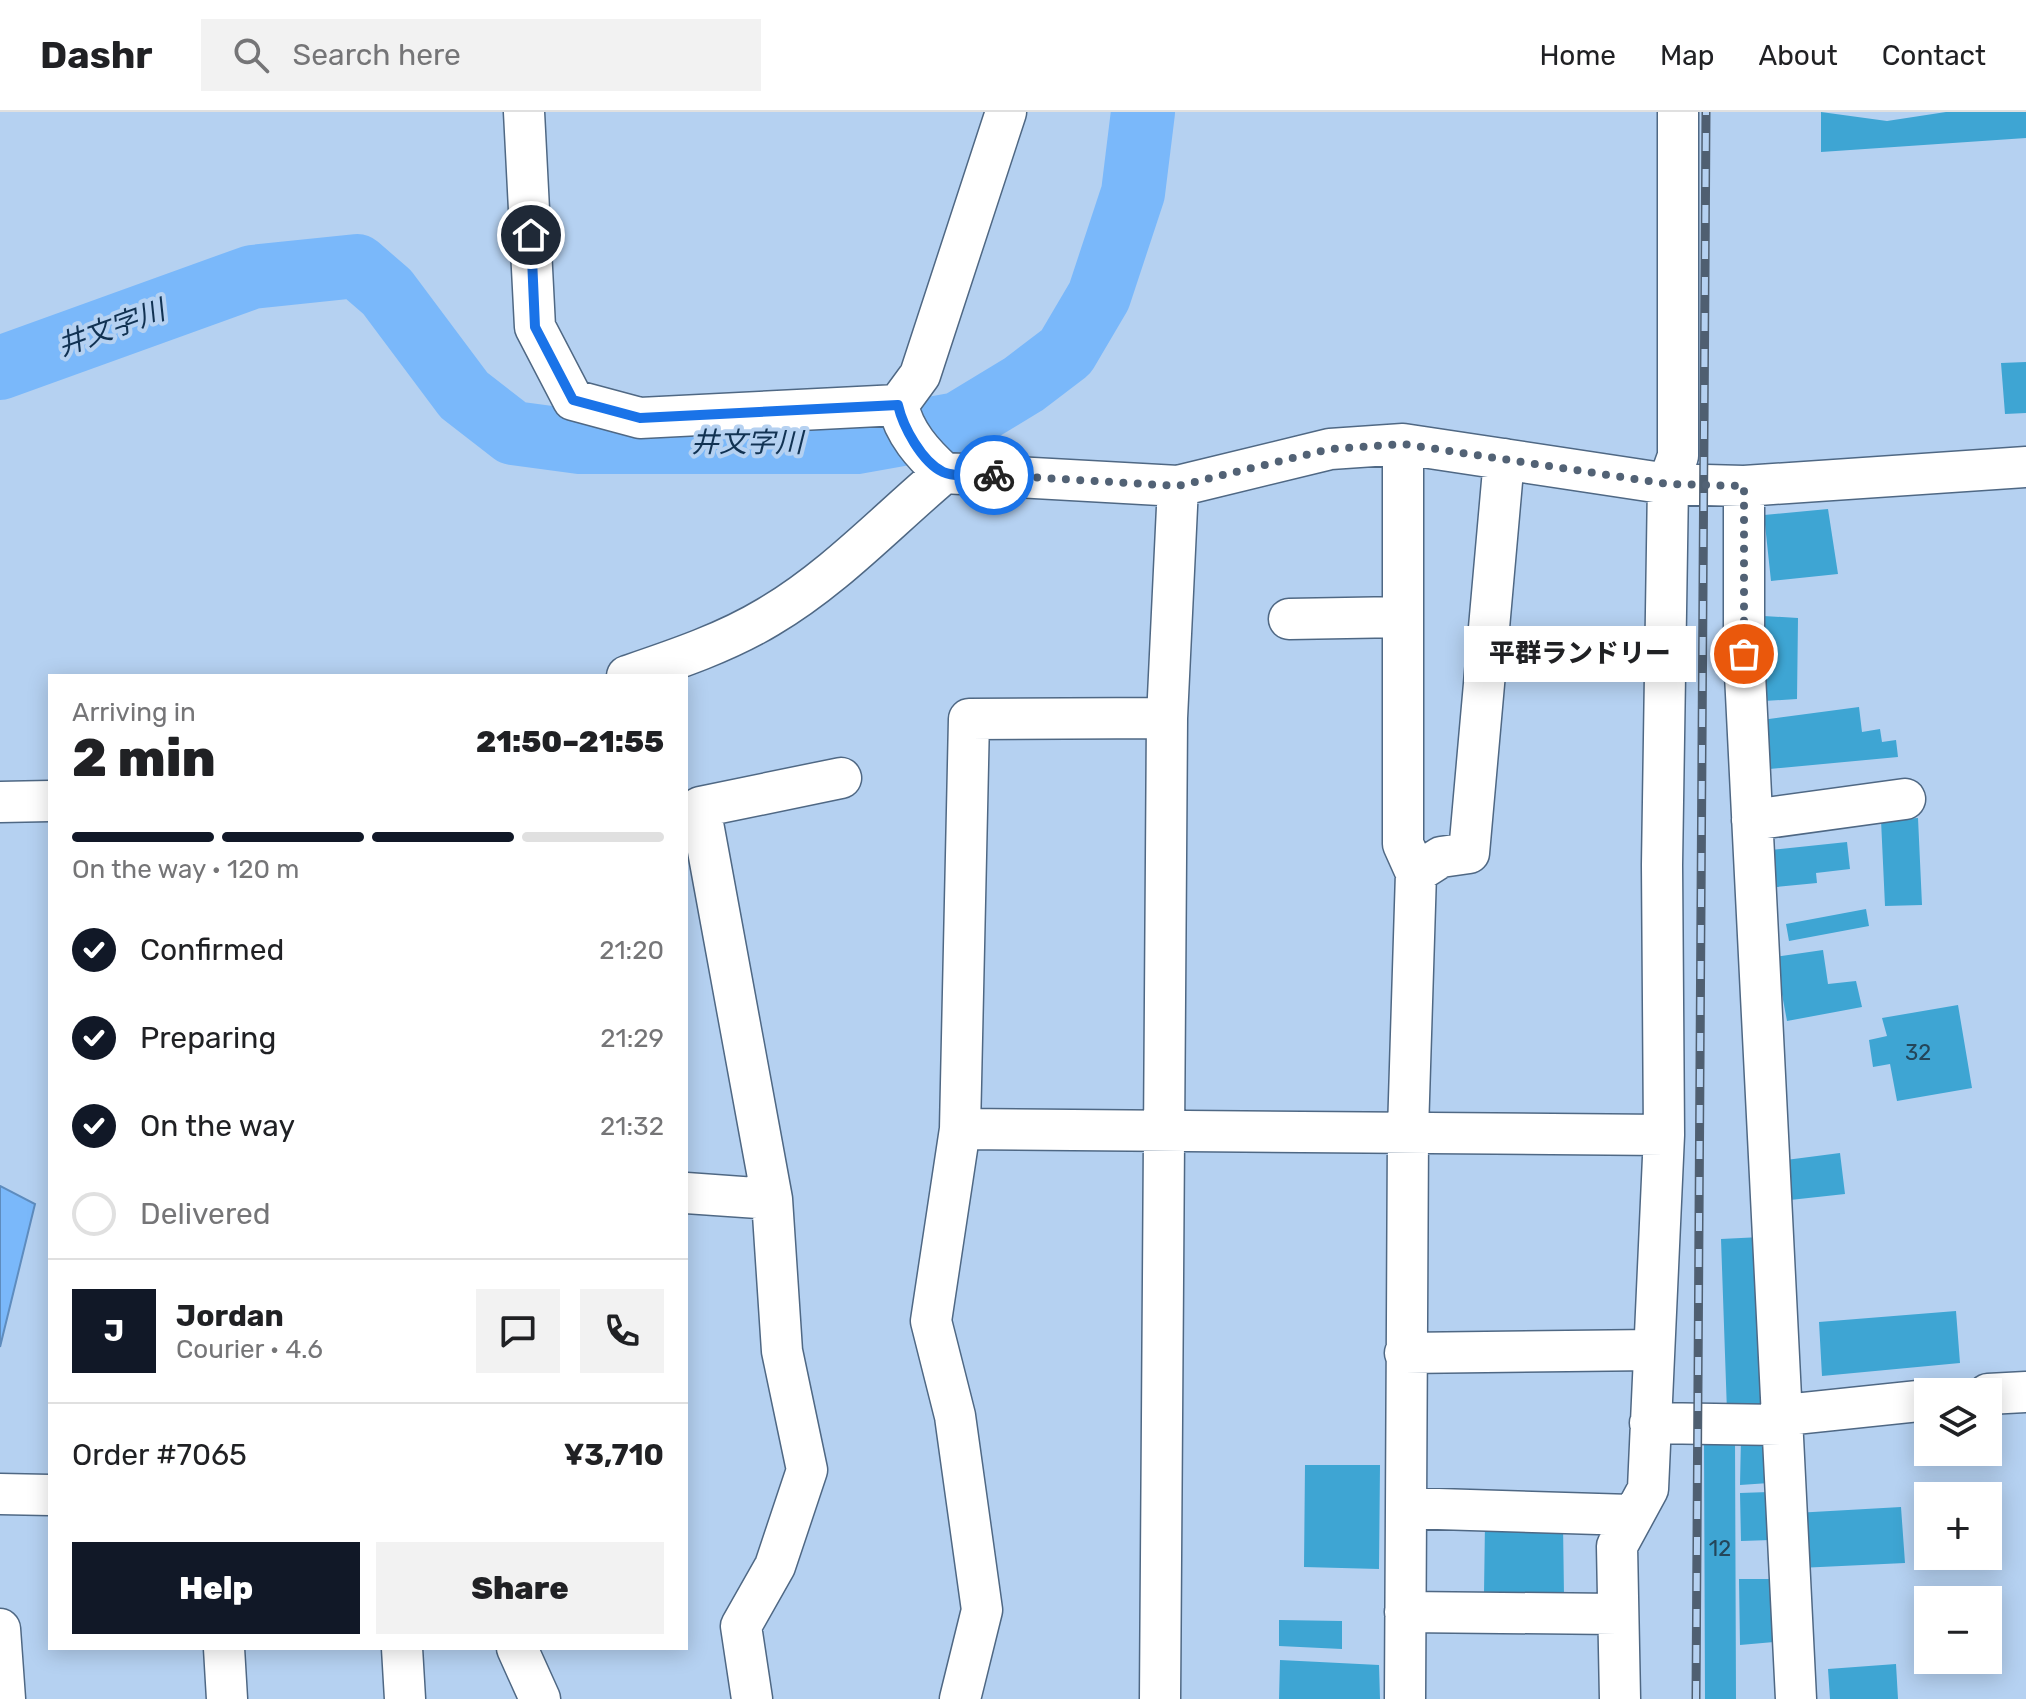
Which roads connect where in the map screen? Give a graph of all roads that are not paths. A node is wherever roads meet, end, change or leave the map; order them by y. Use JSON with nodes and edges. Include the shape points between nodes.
{"nodes":[{"id":1,"x":524,"y":112,"type":"edge"},
{"id":2,"x":1006,"y":112,"type":"edge"},
{"id":3,"x":1678,"y":112,"type":"edge"},
{"id":4,"x":900,"y":414,"type":"junction"},
{"id":5,"x":1403,"y":444,"type":"junction"},
{"id":6,"x":1504,"y":459,"type":"junction"},
{"id":7,"x":935,"y":465,"type":"junction"},
{"id":8,"x":2026,"y":467,"type":"edge"},
{"id":9,"x":1668,"y":484,"type":"junction"},
{"id":10,"x":1178,"y":486,"type":"junction"},
{"id":11,"x":1744,"y":486,"type":"junction"},
{"id":12,"x":1403,"y":617,"type":"junction"},
{"id":13,"x":1289,"y":619,"type":"dead end"},
{"id":14,"x":633,"y":674,"type":"edge"},
{"id":15,"x":1167,"y":718,"type":"junction"},
{"id":16,"x":841,"y":778,"type":"dead end"},
{"id":17,"x":1905,"y":799,"type":"dead end"},
{"id":18,"x":48,"y":801,"type":"edge"},
{"id":19,"x":0,"y":802,"type":"edge"},
{"id":20,"x":1752,"y":820,"type":"junction"},
{"id":21,"x":1416,"y":873,"type":"junction"},
{"id":22,"x":960,"y":1129,"type":"junction"},
{"id":23,"x":1166,"y":1130,"type":"junction"},
{"id":24,"x":1408,"y":1131,"type":"junction"},
{"id":25,"x":1664,"y":1135,"type":"junction"},
{"id":26,"x":688,"y":1193,"type":"edge"},
{"id":27,"x":772,"y":1199,"type":"junction"},
{"id":28,"x":1653,"y":1350,"type":"junction"},
{"id":29,"x":1405,"y":1353,"type":"junction"},
{"id":30,"x":2026,"y":1392,"type":"edge"},
{"id":31,"x":2002,"y":1393,"type":"edge"},
{"id":32,"x":1914,"y":1402,"type":"edge"},
{"id":33,"x":1785,"y":1420,"type":"junction"},
{"id":34,"x":1650,"y":1423,"type":"junction"},
{"id":35,"x":0,"y":1494,"type":"edge"},
{"id":36,"x":48,"y":1495,"type":"edge"},
{"id":37,"x":1406,"y":1508,"type":"junction"},
{"id":38,"x":1631,"y":1515,"type":"junction"},
{"id":39,"x":1405,"y":1612,"type":"junction"},
{"id":40,"x":1617,"y":1614,"type":"junction"},
{"id":41,"x":0,"y":1629,"type":"edge"},
{"id":42,"x":224,"y":1650,"type":"edge"},
{"id":43,"x":402,"y":1650,"type":"edge"},
{"id":44,"x":518,"y":1650,"type":"edge"},
{"id":45,"x":5,"y":1699,"type":"edge"},
{"id":46,"x":227,"y":1699,"type":"edge"},
{"id":47,"x":405,"y":1699,"type":"edge"},
{"id":48,"x":540,"y":1699,"type":"edge"},
{"id":49,"x":752,"y":1699,"type":"edge"},
{"id":50,"x":960,"y":1699,"type":"edge"},
{"id":51,"x":1160,"y":1699,"type":"edge"},
{"id":52,"x":1405,"y":1699,"type":"edge"},
{"id":53,"x":1620,"y":1699,"type":"edge"},
{"id":54,"x":1796,"y":1699,"type":"edge"}],
"edges":[{"from":1,"to":4,"type":"street","via":[[535,327],[573,400],[640,418]]},
{"from":2,"to":4,"type":"street","via":[[920,375]]},
{"from":3,"to":9,"type":"street","via":[[1678,456]]},
{"from":4,"to":7,"type":"street"},
{"from":5,"to":6,"type":"street"},
{"from":5,"to":10,"type":"street","via":[[1330,449]]},
{"from":5,"to":12,"type":"street"},
{"from":6,"to":9,"type":"street"},
{"from":6,"to":21,"type":"street","via":[[1469,853],[1441,857]]},
{"from":7,"to":10,"type":"street"},
{"from":7,"to":14,"type":"street","via":[[853,554],[768,617]]},
{"from":8,"to":11,"type":"street"},
{"from":9,"to":11,"type":"street"},
{"from":9,"to":25,"type":"street"},
{"from":10,"to":15,"type":"street"},
{"from":11,"to":20,"type":"street","via":[[1744,654]]},
{"from":12,"to":13,"type":"street"},
{"from":12,"to":21,"type":"street","via":[[1403,844]]},
{"from":15,"to":22,"type":"street","via":[[969,719]]},
{"from":15,"to":23,"type":"street"},
{"from":16,"to":27,"type":"street","via":[[700,807]]},
{"from":17,"to":20,"type":"street"},
{"from":18,"to":19,"type":"street"},
{"from":20,"to":33,"type":"street"},
{"from":21,"to":24,"type":"street"},
{"from":22,"to":23,"type":"street"},
{"from":22,"to":50,"type":"street","via":[[931,1321],[955,1416],[982,1610]]},
{"from":23,"to":24,"type":"street"},
{"from":23,"to":51,"type":"street"},
{"from":24,"to":25,"type":"street"},
{"from":24,"to":29,"type":"street"},
{"from":25,"to":28,"type":"street"},
{"from":26,"to":27,"type":"street"},
{"from":27,"to":49,"type":"street","via":[[782,1351],[807,1470],[775,1566],[741,1626]]},
{"from":28,"to":29,"type":"street"},
{"from":28,"to":34,"type":"street"},
{"from":29,"to":37,"type":"street"},
{"from":30,"to":31,"type":"street"},
{"from":32,"to":33,"type":"street"},
{"from":33,"to":34,"type":"street"},
{"from":33,"to":54,"type":"street"},
{"from":34,"to":38,"type":"street","via":[[1648,1489]]},
{"from":35,"to":36,"type":"street"},
{"from":37,"to":38,"type":"street"},
{"from":37,"to":39,"type":"street"},
{"from":38,"to":40,"type":"street","via":[[1617,1546]]},
{"from":39,"to":40,"type":"street"},
{"from":39,"to":52,"type":"street"},
{"from":40,"to":53,"type":"street"},
{"from":41,"to":45,"type":"street"},
{"from":42,"to":46,"type":"street"},
{"from":43,"to":47,"type":"street"},
{"from":44,"to":48,"type":"street"}]}
